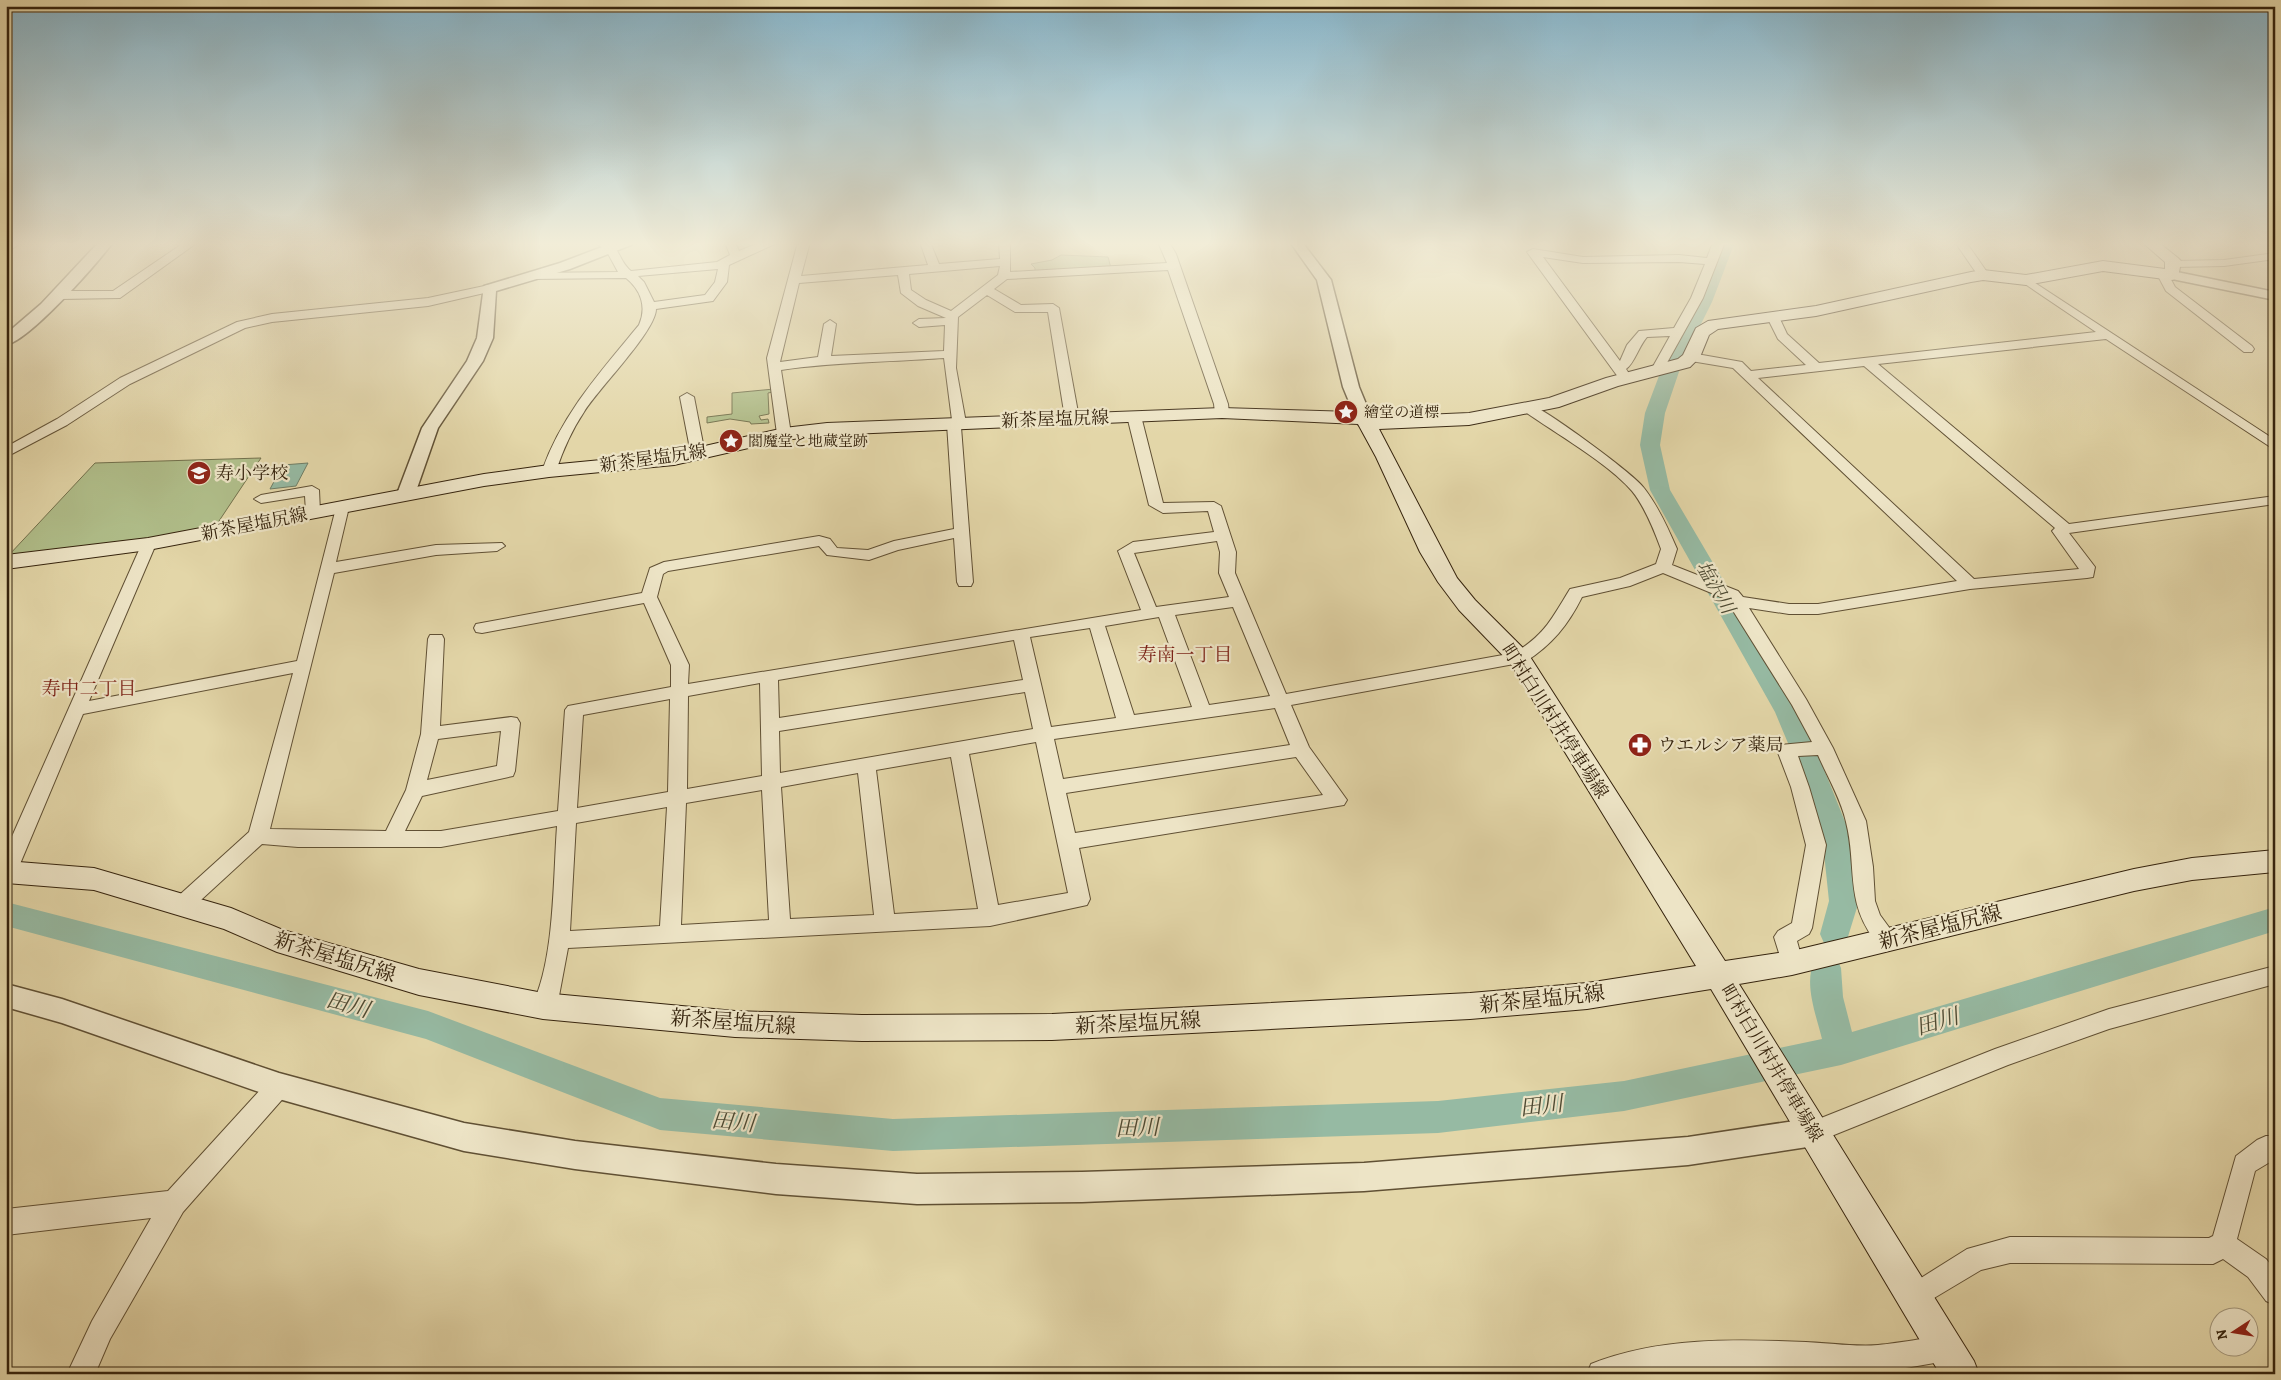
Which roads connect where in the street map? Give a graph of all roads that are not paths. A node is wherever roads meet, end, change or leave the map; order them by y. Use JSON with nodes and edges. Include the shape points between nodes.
{"nodes":[{"id":1,"x":49,"y":306,"type":"edge"},
{"id":2,"x":385,"y":306,"type":"edge"},
{"id":3,"x":488,"y":306,"type":"edge"},
{"id":4,"x":650,"y":306,"type":"edge"},
{"id":5,"x":787,"y":306,"type":"edge"},
{"id":6,"x":928,"y":306,"type":"edge"},
{"id":7,"x":968,"y":306,"type":"edge"},
{"id":8,"x":1015,"y":306,"type":"edge"},
{"id":9,"x":1186,"y":306,"type":"edge"},
{"id":10,"x":1331,"y":306,"type":"edge"},
{"id":11,"x":1573,"y":306,"type":"edge"},
{"id":12,"x":1693,"y":306,"type":"edge"},
{"id":13,"x":1833,"y":306,"type":"edge"},
{"id":14,"x":2065,"y":306,"type":"edge"},
{"id":15,"x":2193,"y":306,"type":"edge"},
{"id":16,"x":1772,"y":316,"type":"junction"},
{"id":17,"x":952,"y":319,"type":"junction"},
{"id":18,"x":919,"y":323,"type":"dead end"},
{"id":19,"x":830,"y":324,"type":"dead end"},
{"id":20,"x":1680,"y":332,"type":"junction"},
{"id":21,"x":2107,"y":335,"type":"junction"},
{"id":22,"x":6,"y":341,"type":"edge"},
{"id":23,"x":2248,"y":349,"type":"dead end"},
{"id":24,"x":950,"y":354,"type":"junction"},
{"id":25,"x":824,"y":360,"type":"junction"},
{"id":26,"x":1685,"y":361,"type":"junction"},
{"id":27,"x":1867,"y":362,"type":"junction"},
{"id":28,"x":1816,"y":366,"type":"junction"},
{"id":29,"x":774,"y":367,"type":"junction"},
{"id":30,"x":1658,"y":370,"type":"junction"},
{"id":31,"x":1623,"y":373,"type":"junction"},
{"id":32,"x":1747,"y":375,"type":"junction"},
{"id":33,"x":687,"y":397,"type":"dead end"},
{"id":34,"x":1530,"y":408,"type":"junction"},
{"id":35,"x":1222,"y":413,"type":"junction"},
{"id":36,"x":1134,"y":416,"type":"junction"},
{"id":37,"x":1072,"y":418,"type":"junction"},
{"id":38,"x":1365,"y":421,"type":"junction"},
{"id":39,"x":956,"y":423,"type":"junction"},
{"id":40,"x":784,"y":434,"type":"junction"},
{"id":41,"x":2275,"y":446,"type":"edge"},
{"id":42,"x":6,"y":453,"type":"edge"},
{"id":43,"x":698,"y":454,"type":"junction"},
{"id":44,"x":549,"y":471,"type":"junction"},
{"id":45,"x":406,"y":494,"type":"junction"},
{"id":46,"x":261,"y":499,"type":"dead end"},
{"id":47,"x":2275,"y":500,"type":"edge"},
{"id":48,"x":342,"y":507,"type":"junction"},
{"id":49,"x":313,"y":512,"type":"junction"},
{"id":50,"x":2066,"y":528,"type":"junction"},
{"id":51,"x":961,"y":532,"type":"junction"},
{"id":52,"x":1223,"y":536,"type":"junction"},
{"id":53,"x":148,"y":544,"type":"junction"},
{"id":54,"x":498,"y":546,"type":"dead end"},
{"id":55,"x":6,"y":562,"type":"edge"},
{"id":56,"x":327,"y":569,"type":"junction"},
{"id":57,"x":1670,"y":571,"type":"junction"},
{"id":58,"x":965,"y":582,"type":"dead end"},
{"id":59,"x":1970,"y":584,"type":"junction"},
{"id":60,"x":649,"y":597,"type":"junction"},
{"id":61,"x":1735,"y":598,"type":"junction"},
{"id":62,"x":1239,"y":601,"type":"junction"},
{"id":63,"x":1158,"y":612,"type":"junction"},
{"id":64,"x":1096,"y":622,"type":"junction"},
{"id":65,"x":482,"y":628,"type":"dead end"},
{"id":66,"x":1021,"y":634,"type":"junction"},
{"id":67,"x":436,"y":639,"type":"dead end"},
{"id":68,"x":1519,"y":658,"type":"junction"},
{"id":69,"x":304,"y":665,"type":"junction"},
{"id":70,"x":769,"y":676,"type":"junction"},
{"id":71,"x":1031,"y":685,"type":"junction"},
{"id":72,"x":678,"y":692,"type":"junction"},
{"id":73,"x":1282,"y":701,"type":"junction"},
{"id":74,"x":78,"y":709,"type":"junction"},
{"id":75,"x":1203,"y":713,"type":"junction"},
{"id":76,"x":1127,"y":723,"type":"junction"},
{"id":77,"x":770,"y":726,"type":"junction"},
{"id":78,"x":430,"y":734,"type":"junction"},
{"id":79,"x":1044,"y":734,"type":"junction"},
{"id":80,"x":959,"y":748,"type":"junction"},
{"id":81,"x":1824,"y":748,"type":"junction"},
{"id":82,"x":1302,"y":750,"type":"junction"},
{"id":83,"x":866,"y":764,"type":"junction"},
{"id":84,"x":771,"y":780,"type":"junction"},
{"id":85,"x":1056,"y":786,"type":"junction"},
{"id":86,"x":415,"y":790,"type":"junction"},
{"id":87,"x":677,"y":797,"type":"junction"},
{"id":88,"x":568,"y":815,"type":"junction"},
{"id":89,"x":258,"y":836,"type":"junction"},
{"id":90,"x":392,"y":839,"type":"junction"},
{"id":91,"x":1069,"y":842,"type":"junction"},
{"id":92,"x":2275,"y":861,"type":"edge"},
{"id":93,"x":8,"y":868,"type":"edge"},
{"id":94,"x":182,"y":905,"type":"junction"},
{"id":95,"x":990,"y":916,"type":"junction"},
{"id":96,"x":885,"y":924,"type":"junction"},
{"id":97,"x":780,"y":929,"type":"junction"},
{"id":98,"x":670,"y":934,"type":"junction"},
{"id":99,"x":559,"y":940,"type":"junction"},
{"id":100,"x":1888,"y":941,"type":"junction"},
{"id":101,"x":1792,"y":963,"type":"junction"},
{"id":102,"x":2275,"y":975,"type":"edge"},
{"id":103,"x":1723,"y":984,"type":"junction"},
{"id":104,"x":6,"y":995,"type":"edge"},
{"id":105,"x":544,"y":1006,"type":"junction"},
{"id":106,"x":279,"y":1086,"type":"junction"},
{"id":107,"x":1810,"y":1127,"type":"junction"},
{"id":108,"x":2275,"y":1147,"type":"edge"},
{"id":109,"x":174,"y":1204,"type":"junction"},
{"id":110,"x":6,"y":1222,"type":"edge"},
{"id":111,"x":2223,"y":1244,"type":"junction"},
{"id":112,"x":2275,"y":1292,"type":"edge"},
{"id":113,"x":1914,"y":1297,"type":"junction"},
{"id":114,"x":1954,"y":1361,"type":"edge"},
{"id":115,"x":81,"y":1374,"type":"edge"},
{"id":116,"x":1601,"y":1374,"type":"edge"}],
"edges":[{"from":1,"to":22,"type":"street"},
{"from":2,"to":42,"type":"street","via":[[272,318],[241,325],[125,381]]},
{"from":3,"to":45,"type":"street","via":[[485,338],[475,361],[430,428]]},
{"from":4,"to":44,"type":"street","via":[[645,326],[584,400],[555,450]]},
{"from":5,"to":29,"type":"street","via":[[773,358]]},
{"from":6,"to":17,"type":"street"},
{"from":7,"to":17,"type":"street"},
{"from":8,"to":37,"type":"street","via":[[1053,308]]},
{"from":9,"to":35,"type":"street"},
{"from":10,"to":38,"type":"street","via":[[1351,387]]},
{"from":11,"to":31,"type":"street"},
{"from":12,"to":20,"type":"street"},
{"from":13,"to":16,"type":"main road"},
{"from":14,"to":21,"type":"street"},
{"from":15,"to":23,"type":"street"},
{"from":16,"to":26,"type":"main road","via":[[1722,322],[1705,328]]},
{"from":16,"to":28,"type":"street","via":[[1782,336]]},
{"from":17,"to":18,"type":"street"},
{"from":17,"to":24,"type":"street"},
{"from":19,"to":25,"type":"street"},
{"from":20,"to":30,"type":"street"},
{"from":20,"to":31,"type":"street","via":[[1643,334],[1633,344]]},
{"from":21,"to":27,"type":"street"},
{"from":21,"to":41,"type":"street"},
{"from":24,"to":25,"type":"street"},
{"from":24,"to":39,"type":"street"},
{"from":25,"to":29,"type":"street"},
{"from":26,"to":30,"type":"main road"},
{"from":26,"to":32,"type":"street","via":[[1730,362]]},
{"from":27,"to":28,"type":"street"},
{"from":27,"to":50,"type":"street"},
{"from":28,"to":32,"type":"street"},
{"from":29,"to":40,"type":"street"},
{"from":30,"to":31,"type":"main road"},
{"from":31,"to":34,"type":"main road"},
{"from":32,"to":59,"type":"street"},
{"from":33,"to":43,"type":"street"},
{"from":34,"to":38,"type":"main road","via":[[1469,418]]},
{"from":34,"to":57,"type":"street","via":[[1612,466],[1638,489],[1662,529],[1669,549]]},
{"from":35,"to":36,"type":"main road","name":"新茶屋塩尻線"},
{"from":35,"to":38,"type":"main road","name":"新茶屋塩尻線"},
{"from":36,"to":37,"type":"main road","name":"新茶屋塩尻線"},
{"from":36,"to":52,"type":"street","via":[[1156,505],[1163,509],[1214,506]]},
{"from":37,"to":39,"type":"main road","name":"新茶屋塩尻線"},
{"from":38,"to":68,"type":"main road","name":"町村白川村井停車場線","via":[[1441,570],[1460,598]]},
{"from":39,"to":40,"type":"main road","name":"新茶屋塩尻線"},
{"from":39,"to":51,"type":"street"},
{"from":40,"to":43,"type":"main road","name":"新茶屋塩尻線"},
{"from":43,"to":44,"type":"main road","name":"新茶屋塩尻線","via":[[651,462]]},
{"from":44,"to":45,"type":"main road","name":"新茶屋塩尻線"},
{"from":45,"to":48,"type":"main road","name":"新茶屋塩尻線"},
{"from":46,"to":49,"type":"street","via":[[312,490]]},
{"from":47,"to":50,"type":"street"},
{"from":48,"to":49,"type":"main road","name":"新茶屋塩尻線"},
{"from":48,"to":56,"type":"street"},
{"from":49,"to":53,"type":"main road","name":"新茶屋塩尻線"},
{"from":50,"to":59,"type":"street","via":[[2060,531],[2087,567],[2087,572]]},
{"from":51,"to":58,"type":"street"},
{"from":51,"to":60,"type":"street","via":[[894,546],[869,555],[832,552],[825,542],[818,541],[664,567],[656,571]]},
{"from":52,"to":62,"type":"street","via":[[1228,552],[1227,573]]},
{"from":52,"to":63,"type":"street","via":[[1133,547],[1126,551]]},
{"from":53,"to":55,"type":"main road","name":"新茶屋塩尻線"},
{"from":53,"to":74,"type":"street"},
{"from":54,"to":56,"type":"street","via":[[436,550]]},
{"from":56,"to":69,"type":"street"},
{"from":57,"to":61,"type":"street"},
{"from":57,"to":68,"type":"street","via":[[1576,593],[1561,622],[1541,646]]},
{"from":59,"to":61,"type":"street","via":[[1818,609],[1789,609]]},
{"from":60,"to":65,"type":"street"},
{"from":60,"to":72,"type":"street","via":[[680,665]]},
{"from":61,"to":81,"type":"street"},
{"from":62,"to":63,"type":"street"},
{"from":62,"to":73,"type":"street"},
{"from":63,"to":64,"type":"street"},
{"from":63,"to":75,"type":"street"},
{"from":64,"to":66,"type":"street"},
{"from":64,"to":76,"type":"street"},
{"from":66,"to":70,"type":"street"},
{"from":66,"to":71,"type":"street"},
{"from":67,"to":78,"type":"street"},
{"from":68,"to":73,"type":"street"},
{"from":68,"to":103,"type":"main road","name":"町村白川村井停車場線"},
{"from":69,"to":74,"type":"street"},
{"from":69,"to":89,"type":"street"},
{"from":70,"to":72,"type":"street"},
{"from":70,"to":77,"type":"street"},
{"from":71,"to":77,"type":"street"},
{"from":71,"to":79,"type":"street"},
{"from":72,"to":87,"type":"street"},
{"from":72,"to":88,"type":"street","via":[[574,710]]},
{"from":73,"to":75,"type":"street"},
{"from":73,"to":82,"type":"street"},
{"from":74,"to":93,"type":"street"},
{"from":75,"to":76,"type":"street"},
{"from":76,"to":79,"type":"street"},
{"from":77,"to":84,"type":"street"},
{"from":78,"to":86,"type":"street"},
{"from":78,"to":86,"type":"street","via":[[511,723],[506,771]]},
{"from":79,"to":80,"type":"street"},
{"from":79,"to":85,"type":"street"},
{"from":80,"to":83,"type":"street"},
{"from":80,"to":95,"type":"street"},
{"from":81,"to":100,"type":"street","via":[[1856,822],[1864,867],[1865,901],[1871,919]]},
{"from":81,"to":101,"type":"street","via":[[1786,750],[1816,845],[1802,928],[1785,937]]},
{"from":82,"to":85,"type":"street"},
{"from":82,"to":91,"type":"street","via":[[1337,800]]},
{"from":83,"to":84,"type":"street"},
{"from":83,"to":96,"type":"street"},
{"from":84,"to":87,"type":"street"},
{"from":84,"to":97,"type":"street"},
{"from":85,"to":91,"type":"street"},
{"from":86,"to":90,"type":"street"},
{"from":87,"to":88,"type":"street"},
{"from":87,"to":98,"type":"street"},
{"from":88,"to":90,"type":"street","via":[[441,838]]},
{"from":88,"to":99,"type":"street"},
{"from":89,"to":90,"type":"street"},
{"from":89,"to":94,"type":"street"},
{"from":91,"to":95,"type":"street","via":[[1080,899]]},
{"from":92,"to":100,"type":"main road","name":"新茶屋塩尻線","via":[[2212,866],[2134,880]]},
{"from":93,"to":94,"type":"main road","name":"新茶屋塩尻線","via":[[94,879]]},
{"from":94,"to":105,"type":"main road","name":"新茶屋塩尻線","via":[[231,920],[277,940],[419,982]]},
{"from":95,"to":96,"type":"street"},
{"from":96,"to":97,"type":"street"},
{"from":97,"to":98,"type":"street"},
{"from":98,"to":99,"type":"street"},
{"from":99,"to":105,"type":"street"},
{"from":100,"to":101,"type":"main road","name":"新茶屋塩尻線"},
{"from":101,"to":103,"type":"main road","name":"新茶屋塩尻線"},
{"from":102,"to":107,"type":"street","via":[[2109,1018]]},
{"from":103,"to":105,"type":"main road","name":"新茶屋塩尻線","via":[[1470,1006],[1052,1027],[862,1028],[735,1024]]},
{"from":103,"to":107,"type":"main road","name":"町村白川村井停車場線"},
{"from":104,"to":106,"type":"street"},
{"from":106,"to":107,"type":"street","via":[[474,1139],[575,1155],[776,1179],[917,1189],[1082,1188],[1364,1177],[1688,1151]]},
{"from":106,"to":109,"type":"street"},
{"from":107,"to":113,"type":"main road","name":"町村白川村井停車場線"},
{"from":108,"to":111,"type":"street","via":[[2266,1148],[2245,1164]]},
{"from":109,"to":110,"type":"street"},
{"from":109,"to":115,"type":"street","via":[[101,1330]]},
{"from":111,"to":112,"type":"street","via":[[2257,1268]]},
{"from":111,"to":113,"type":"street","via":[[2213,1251],[2010,1250],[1976,1258]]},
{"from":113,"to":114,"type":"main road","name":"町村白川村井停車場線"},
{"from":114,"to":116,"type":"street","via":[[1704,1355],[1650,1362]]}]}
